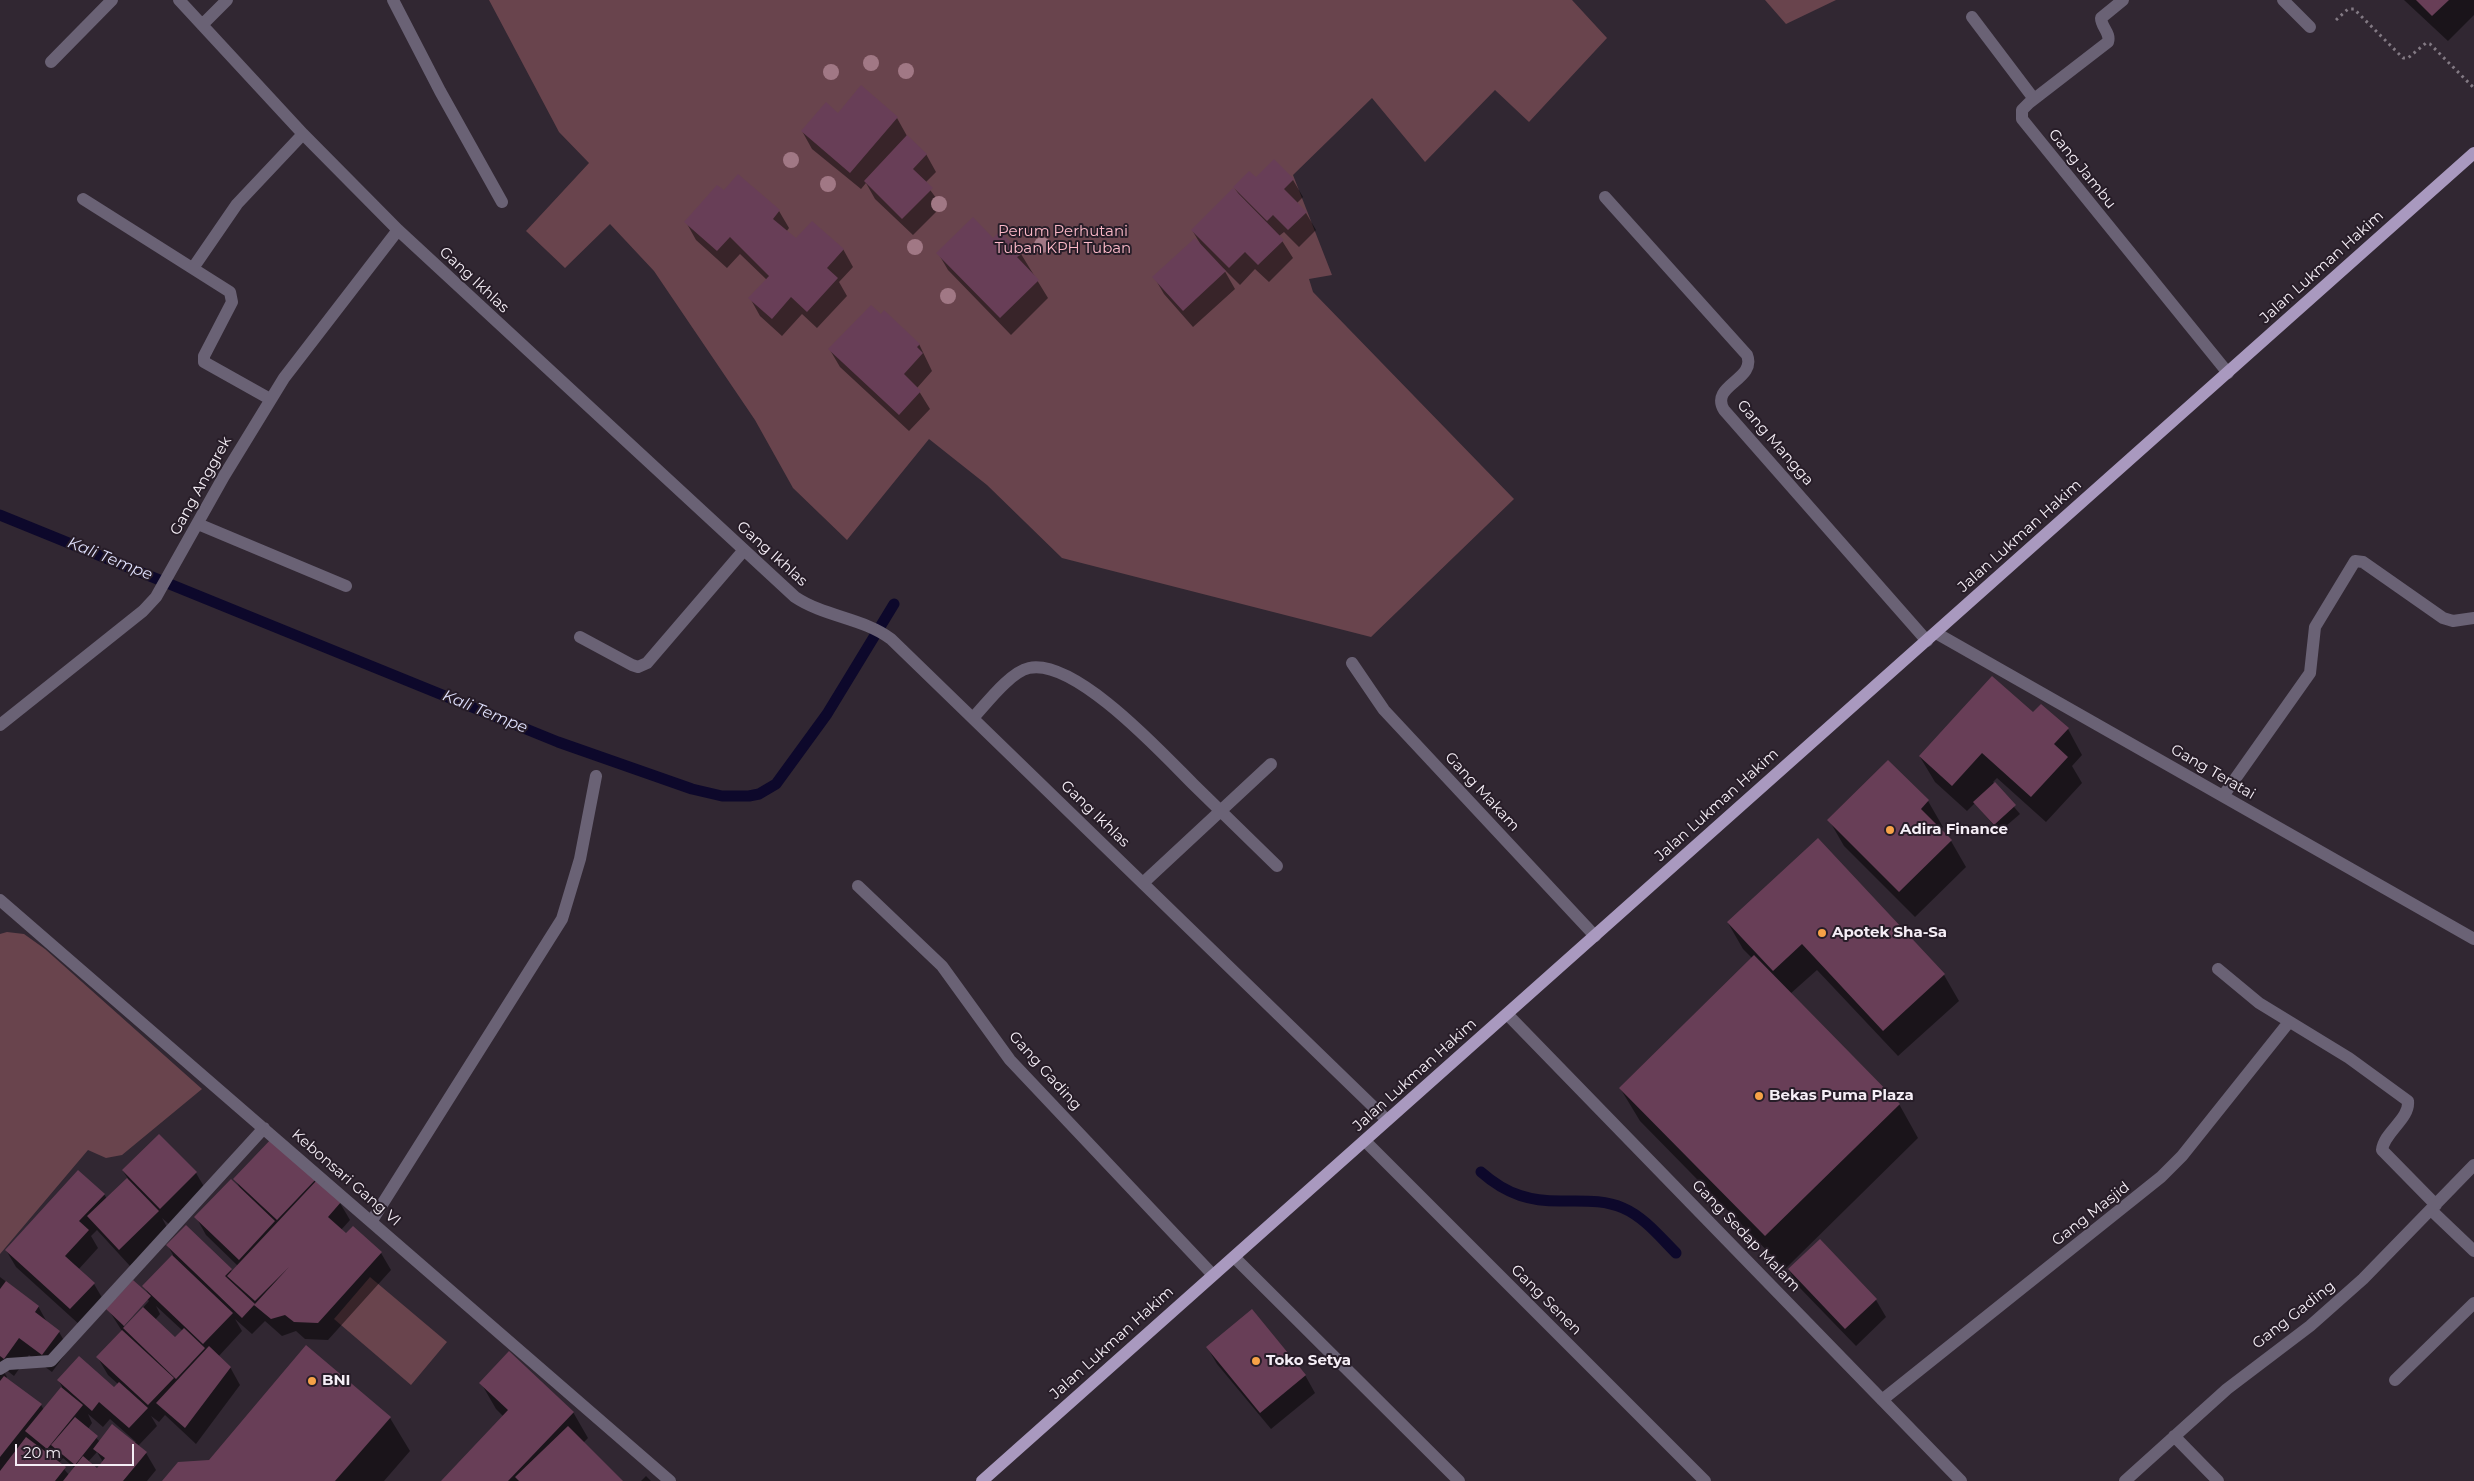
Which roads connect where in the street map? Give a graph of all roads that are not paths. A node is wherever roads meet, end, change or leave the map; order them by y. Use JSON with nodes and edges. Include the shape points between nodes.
{"nodes":[{"id":1,"x":112,"y":0,"type":"edge"},
{"id":2,"x":179,"y":0,"type":"edge"},
{"id":3,"x":227,"y":0,"type":"edge"},
{"id":4,"x":393,"y":0,"type":"edge"},
{"id":5,"x":2123,"y":0,"type":"edge"},
{"id":6,"x":2283,"y":0,"type":"edge"},
{"id":7,"x":1972,"y":17,"type":"dead end"},
{"id":8,"x":202,"y":25,"type":"junction"},
{"id":9,"x":2310,"y":27,"type":"road end"},
{"id":10,"x":51,"y":62,"type":"dead end"},
{"id":11,"x":2034,"y":99,"type":"junction"},
{"id":12,"x":303,"y":134,"type":"junction"},
{"id":13,"x":2474,"y":153,"type":"edge"},
{"id":14,"x":1605,"y":197,"type":"dead end"},
{"id":15,"x":83,"y":199,"type":"dead end"},
{"id":16,"x":502,"y":202,"type":"dead end"},
{"id":17,"x":398,"y":230,"type":"junction"},
{"id":18,"x":193,"y":268,"type":"junction"},
{"id":19,"x":2228,"y":373,"type":"junction"},
{"id":20,"x":270,"y":400,"type":"junction"},
{"id":21,"x":198,"y":524,"type":"junction"},
{"id":22,"x":744,"y":550,"type":"junction"},
{"id":23,"x":346,"y":586,"type":"dead end"},
{"id":24,"x":2474,"y":618,"type":"edge"},
{"id":25,"x":580,"y":637,"type":"dead end"},
{"id":26,"x":1931,"y":637,"type":"junction"},
{"id":27,"x":1352,"y":663,"type":"dead end"},
{"id":28,"x":973,"y":718,"type":"junction"},
{"id":29,"x":0,"y":725,"type":"edge"},
{"id":30,"x":1271,"y":764,"type":"dead end"},
{"id":31,"x":596,"y":776,"type":"dead end"},
{"id":32,"x":2223,"y":796,"type":"junction"},
{"id":33,"x":1221,"y":811,"type":"junction"},
{"id":34,"x":1277,"y":866,"type":"dead end"},
{"id":35,"x":1144,"y":883,"type":"junction"},
{"id":36,"x":858,"y":886,"type":"dead end"},
{"id":37,"x":2,"y":904,"type":"edge"},
{"id":38,"x":1595,"y":936,"type":"junction"},
{"id":39,"x":2474,"y":939,"type":"edge"},
{"id":40,"x":2218,"y":969,"type":"dead end"},
{"id":41,"x":1507,"y":1014,"type":"junction"},
{"id":42,"x":2289,"y":1022,"type":"junction"},
{"id":43,"x":1387,"y":1120,"type":"junction"},
{"id":44,"x":264,"y":1128,"type":"junction"},
{"id":45,"x":1364,"y":1141,"type":"junction"},
{"id":46,"x":2474,"y":1165,"type":"edge"},
{"id":47,"x":2434,"y":1208,"type":"junction"},
{"id":48,"x":371,"y":1222,"type":"junction"},
{"id":49,"x":2474,"y":1251,"type":"edge"},
{"id":50,"x":1234,"y":1257,"type":"junction"},
{"id":51,"x":1213,"y":1275,"type":"junction"},
{"id":52,"x":2474,"y":1303,"type":"edge"},
{"id":53,"x":0,"y":1369,"type":"edge"},
{"id":54,"x":2395,"y":1380,"type":"dead end"},
{"id":55,"x":1882,"y":1400,"type":"junction"},
{"id":56,"x":2174,"y":1436,"type":"junction"},
{"id":57,"x":670,"y":1481,"type":"edge"},
{"id":58,"x":982,"y":1481,"type":"edge"},
{"id":59,"x":1459,"y":1481,"type":"edge"},
{"id":60,"x":1705,"y":1481,"type":"edge"},
{"id":61,"x":1961,"y":1481,"type":"edge"},
{"id":62,"x":2125,"y":1481,"type":"edge"},
{"id":63,"x":2218,"y":1481,"type":"edge"}],
"edges":[{"from":1,"to":10,"type":"street"},
{"from":2,"to":8,"type":"street","name":"Gang Ikhlas"},
{"from":3,"to":8,"type":"street"},
{"from":4,"to":16,"type":"street"},
{"from":5,"to":11,"type":"street","name":"Gang Jambu","via":[[2101,18],[2109,36],[2108,42]]},
{"from":6,"to":9,"type":"street"},
{"from":7,"to":11,"type":"street"},
{"from":8,"to":12,"type":"street","name":"Gang Ikhlas"},
{"from":11,"to":19,"type":"street","name":"Gang Jambu","via":[[2022,110],[2023,122]]},
{"from":12,"to":17,"type":"street","name":"Gang Ikhlas"},
{"from":12,"to":18,"type":"street","via":[[237,204]]},
{"from":13,"to":19,"type":"main road","name":"Jalan Lukman Hakim"},
{"from":14,"to":26,"type":"street","name":"Gang Mangga","via":[[1747,355],[1748,369],[1722,396],[1720,403],[1724,410]]},
{"from":15,"to":18,"type":"street"},
{"from":17,"to":20,"type":"street","name":"Gang Anggrek","via":[[307,346]]},
{"from":17,"to":22,"type":"street","name":"Gang Ikhlas"},
{"from":18,"to":20,"type":"street","via":[[232,296],[204,362]]},
{"from":19,"to":26,"type":"main road","name":"Jalan Lukman Hakim"},
{"from":20,"to":21,"type":"street","name":"Gang Anggrek"},
{"from":21,"to":23,"type":"street"},
{"from":21,"to":29,"type":"street","name":"Gang Anggrek","via":[[160,591],[143,611]]},
{"from":22,"to":25,"type":"street","via":[[647,663],[632,665]]},
{"from":22,"to":28,"type":"street","name":"Gang Ikhlas","via":[[795,597],[822,612],[892,639]]},
{"from":24,"to":32,"type":"street","via":[[2453,622],[2443,618],[2356,560],[2315,627],[2310,673]]},
{"from":26,"to":32,"type":"street","name":"Gang Teratai"},
{"from":26,"to":38,"type":"main road","name":"Jalan Lukman Hakim"},
{"from":27,"to":38,"type":"street","name":"Gang Makam","via":[[1370,692],[1401,729]]},
{"from":28,"to":33,"type":"street","via":[[1021,671],[1036,667],[1056,671],[1115,709]]},
{"from":28,"to":35,"type":"street","name":"Gang Ikhlas"},
{"from":30,"to":33,"type":"street"},
{"from":31,"to":48,"type":"street","via":[[580,858],[562,919]]},
{"from":32,"to":39,"type":"street","name":"Gang Teratai"},
{"from":33,"to":34,"type":"street"},
{"from":33,"to":35,"type":"street"},
{"from":35,"to":43,"type":"street","name":"Gang Ikhlas"},
{"from":36,"to":51,"type":"street","name":"Gang Gading","via":[[942,966],[1010,1060]]},
{"from":37,"to":44,"type":"street","name":"Kebonsari Gang VI"},
{"from":38,"to":41,"type":"main road","name":"Jalan Lukman Hakim"},
{"from":40,"to":42,"type":"street","via":[[2259,1003]]},
{"from":41,"to":43,"type":"main road","name":"Jalan Lukman Hakim"},
{"from":41,"to":55,"type":"street","name":"Gang Sedap Malam"},
{"from":42,"to":47,"type":"street","via":[[2349,1058],[2408,1101],[2382,1150]]},
{"from":42,"to":55,"type":"street","name":"Gang Masjid","via":[[2182,1156],[2161,1177]]},
{"from":43,"to":45,"type":"main road","name":"Jalan Lukman Hakim"},
{"from":44,"to":48,"type":"street","name":"Kebonsari Gang VI"},
{"from":44,"to":53,"type":"street","via":[[51,1361],[8,1364]]},
{"from":45,"to":50,"type":"main road","name":"Jalan Lukman Hakim"},
{"from":45,"to":60,"type":"street","name":"Gang Senen"},
{"from":46,"to":47,"type":"street","name":"Gang Gading"},
{"from":47,"to":49,"type":"street"},
{"from":47,"to":56,"type":"street","name":"Gang Gading","via":[[2336,1304],[2241,1377]]},
{"from":48,"to":57,"type":"street","name":"Kebonsari Gang VI"},
{"from":50,"to":51,"type":"main road","name":"Jalan Lukman Hakim"},
{"from":50,"to":59,"type":"street"},
{"from":51,"to":58,"type":"main road","name":"Jalan Lukman Hakim"},
{"from":52,"to":54,"type":"street"},
{"from":55,"to":61,"type":"street","name":"Gang Sedap Malam"},
{"from":56,"to":62,"type":"street","name":"Gang Gading"},
{"from":56,"to":63,"type":"street"}]}
